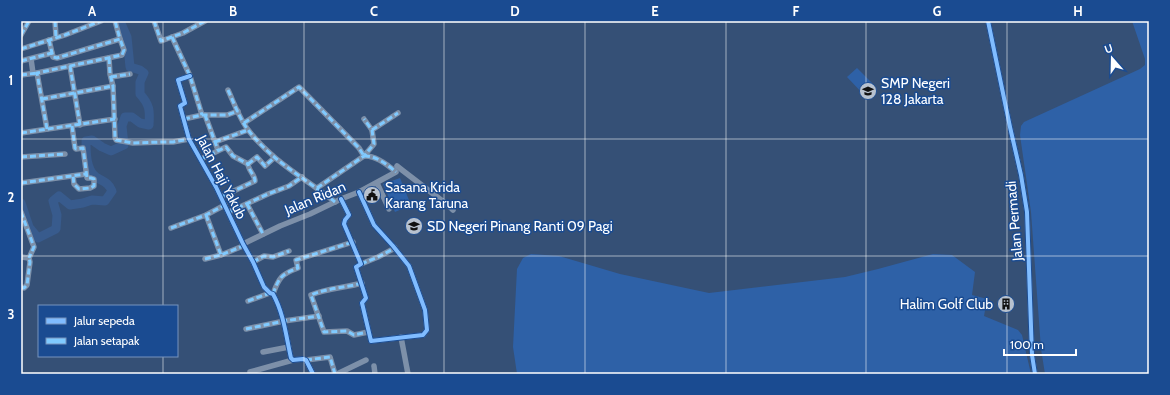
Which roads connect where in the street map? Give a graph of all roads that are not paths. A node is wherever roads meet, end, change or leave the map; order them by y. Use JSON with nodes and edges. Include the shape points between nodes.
{"nodes":[{"id":1,"x":30,"y":21,"type":"edge"},
{"id":2,"x":55,"y":21,"type":"edge"},
{"id":3,"x":116,"y":21,"type":"edge"},
{"id":4,"x":154,"y":21,"type":"edge"},
{"id":5,"x":205,"y":21,"type":"edge"},
{"id":6,"x":988,"y":21,"type":"edge"},
{"id":7,"x":99,"y":22,"type":"edge"},
{"id":8,"x":21,"y":35,"type":"edge"},
{"id":9,"x":56,"y":37,"type":"junction"},
{"id":10,"x":120,"y":39,"type":"junction"},
{"id":11,"x":172,"y":39,"type":"junction"},
{"id":12,"x":49,"y":40,"type":"junction"},
{"id":13,"x":21,"y":49,"type":"edge"},
{"id":14,"x":52,"y":53,"type":"junction"},
{"id":15,"x":61,"y":57,"type":"junction"},
{"id":16,"x":108,"y":58,"type":"junction"},
{"id":17,"x":31,"y":59,"type":"junction"},
{"id":18,"x":21,"y":61,"type":"edge"},
{"id":19,"x":70,"y":66,"type":"junction"},
{"id":20,"x":63,"y":67,"type":"junction"},
{"id":21,"x":35,"y":73,"type":"junction"},
{"id":22,"x":130,"y":74,"type":"dead end"},
{"id":23,"x":21,"y":75,"type":"edge"},
{"id":24,"x":190,"y":76,"type":"junction"},
{"id":25,"x":111,"y":77,"type":"junction"},
{"id":26,"x":113,"y":86,"type":"junction"},
{"id":27,"x":228,"y":90,"type":"dead end"},
{"id":28,"x":74,"y":93,"type":"junction"},
{"id":29,"x":42,"y":99,"type":"junction"},
{"id":30,"x":238,"y":111,"type":"junction"},
{"id":31,"x":398,"y":113,"type":"dead end"},
{"id":32,"x":204,"y":115,"type":"junction"},
{"id":33,"x":114,"y":119,"type":"junction"},
{"id":34,"x":184,"y":119,"type":"junction"},
{"id":35,"x":364,"y":119,"type":"dead end"},
{"id":36,"x":244,"y":123,"type":"junction"},
{"id":37,"x":80,"y":125,"type":"junction"},
{"id":38,"x":72,"y":126,"type":"junction"},
{"id":39,"x":47,"y":129,"type":"junction"},
{"id":40,"x":248,"y":130,"type":"junction"},
{"id":41,"x":372,"y":130,"type":"junction"},
{"id":42,"x":21,"y":133,"type":"edge"},
{"id":43,"x":189,"y":138,"type":"junction"},
{"id":44,"x":215,"y":142,"type":"junction"},
{"id":45,"x":218,"y":150,"type":"junction"},
{"id":46,"x":66,"y":154,"type":"dead end"},
{"id":47,"x":364,"y":156,"type":"junction"},
{"id":48,"x":21,"y":157,"type":"edge"},
{"id":49,"x":274,"y":158,"type":"junction"},
{"id":50,"x":201,"y":159,"type":"junction"},
{"id":51,"x":248,"y":164,"type":"junction"},
{"id":52,"x":397,"y":169,"type":"junction"},
{"id":53,"x":86,"y":174,"type":"junction"},
{"id":54,"x":73,"y":176,"type":"junction"},
{"id":55,"x":302,"y":178,"type":"junction"},
{"id":56,"x":21,"y":183,"type":"edge"},
{"id":57,"x":377,"y":183,"type":"junction"},
{"id":58,"x":317,"y":188,"type":"junction"},
{"id":59,"x":359,"y":192,"type":"junction"},
{"id":60,"x":221,"y":197,"type":"junction"},
{"id":61,"x":341,"y":199,"type":"junction"},
{"id":62,"x":335,"y":202,"type":"junction"},
{"id":63,"x":247,"y":204,"type":"junction"},
{"id":64,"x":225,"y":205,"type":"junction"},
{"id":65,"x":389,"y":209,"type":"dead end"},
{"id":66,"x":453,"y":210,"type":"dead end"},
{"id":67,"x":21,"y":212,"type":"edge"},
{"id":68,"x":229,"y":212,"type":"junction"},
{"id":69,"x":206,"y":215,"type":"junction"},
{"id":70,"x":171,"y":228,"type":"dead end"},
{"id":71,"x":263,"y":234,"type":"junction"},
{"id":72,"x":353,"y":242,"type":"junction"},
{"id":73,"x":243,"y":245,"type":"junction"},
{"id":74,"x":395,"y":248,"type":"junction"},
{"id":75,"x":289,"y":251,"type":"dead end"},
{"id":76,"x":221,"y":255,"type":"junction"},
{"id":77,"x":21,"y":257,"type":"edge"},
{"id":78,"x":29,"y":258,"type":"junction"},
{"id":79,"x":205,"y":259,"type":"dead end"},
{"id":80,"x":253,"y":262,"type":"junction"},
{"id":81,"x":361,"y":264,"type":"junction"},
{"id":82,"x":362,"y":283,"type":"junction"},
{"id":83,"x":21,"y":287,"type":"edge"},
{"id":84,"x":272,"y":293,"type":"junction"},
{"id":85,"x":248,"y":301,"type":"dead end"},
{"id":86,"x":318,"y":316,"type":"junction"},
{"id":87,"x":284,"y":321,"type":"junction"},
{"id":88,"x":246,"y":329,"type":"dead end"},
{"id":89,"x":368,"y":332,"type":"junction"},
{"id":90,"x":401,"y":337,"type":"junction"},
{"id":91,"x":289,"y":347,"type":"junction"},
{"id":92,"x":263,"y":352,"type":"dead end"},
{"id":93,"x":293,"y":360,"type":"junction"},
{"id":94,"x":306,"y":360,"type":"junction"},
{"id":95,"x":366,"y":360,"type":"dead end"},
{"id":96,"x":374,"y":366,"type":"dead end"},
{"id":97,"x":250,"y":372,"type":"dead end"},
{"id":98,"x":313,"y":374,"type":"edge"},
{"id":99,"x":336,"y":374,"type":"edge"},
{"id":100,"x":375,"y":374,"type":"edge"},
{"id":101,"x":408,"y":374,"type":"edge"},
{"id":102,"x":1036,"y":374,"type":"edge"}],
"edges":[{"from":1,"to":8,"type":"street"},
{"from":2,"to":9,"type":"street"},
{"from":3,"to":10,"type":"street"},
{"from":4,"to":11,"type":"street","via":[[161,41]]},
{"from":5,"to":11,"type":"street"},
{"from":6,"to":102,"type":"street","name":"Jalan Permadi","via":[[1027,212],[1032,355]]},
{"from":7,"to":9,"type":"street"},
{"from":9,"to":12,"type":"street"},
{"from":10,"to":15,"type":"street"},
{"from":10,"to":16,"type":"street","via":[[124,54]]},
{"from":11,"to":24,"type":"street"},
{"from":12,"to":13,"type":"street"},
{"from":12,"to":14,"type":"street"},
{"from":14,"to":15,"type":"street","via":[[54,58]]},
{"from":14,"to":17,"type":"street"},
{"from":15,"to":20,"type":"street"},
{"from":16,"to":19,"type":"street"},
{"from":16,"to":25,"type":"street"},
{"from":17,"to":18,"type":"street"},
{"from":17,"to":21,"type":"street"},
{"from":19,"to":20,"type":"street"},
{"from":19,"to":28,"type":"street"},
{"from":20,"to":21,"type":"street"},
{"from":21,"to":23,"type":"street"},
{"from":21,"to":29,"type":"street"},
{"from":22,"to":25,"type":"street"},
{"from":24,"to":32,"type":"street"},
{"from":24,"to":34,"type":"street","name":"Jalan Haji Yakub","via":[[178,80],[185,102],[180,106]]},
{"from":25,"to":26,"type":"street"},
{"from":26,"to":28,"type":"street"},
{"from":26,"to":33,"type":"street"},
{"from":27,"to":30,"type":"street"},
{"from":28,"to":29,"type":"street"},
{"from":28,"to":37,"type":"street"},
{"from":29,"to":39,"type":"street"},
{"from":30,"to":32,"type":"street","via":[[227,115]]},
{"from":30,"to":36,"type":"street"},
{"from":31,"to":41,"type":"street"},
{"from":32,"to":34,"type":"street"},
{"from":32,"to":44,"type":"street"},
{"from":33,"to":37,"type":"street"},
{"from":33,"to":43,"type":"street","via":[[116,140],[132,143],[173,142]]},
{"from":34,"to":43,"type":"street","name":"Jalan Haji Yakub"},
{"from":35,"to":41,"type":"street"},
{"from":36,"to":40,"type":"street"},
{"from":36,"to":47,"type":"street","via":[[299,87]]},
{"from":37,"to":38,"type":"street"},
{"from":38,"to":39,"type":"street"},
{"from":38,"to":53,"type":"street","via":[[74,148],[83,148]]},
{"from":39,"to":42,"type":"street"},
{"from":40,"to":44,"type":"street"},
{"from":40,"to":49,"type":"street"},
{"from":41,"to":47,"type":"street","via":[[374,144]]},
{"from":43,"to":50,"type":"street","name":"Jalan Haji Yakub"},
{"from":44,"to":45,"type":"street"},
{"from":45,"to":50,"type":"street"},
{"from":45,"to":51,"type":"street","via":[[226,147],[233,156]]},
{"from":46,"to":48,"type":"street"},
{"from":47,"to":52,"type":"street","via":[[367,155]]},
{"from":47,"to":58,"type":"street"},
{"from":49,"to":51,"type":"street","via":[[265,166],[257,157]]},
{"from":49,"to":55,"type":"street"},
{"from":50,"to":60,"type":"street","name":"Jalan Haji Yakub"},
{"from":51,"to":60,"type":"street","via":[[255,181]]},
{"from":52,"to":57,"type":"street","name":"Jalan Ridan"},
{"from":52,"to":66,"type":"street","via":[[402,170]]},
{"from":53,"to":54,"type":"street"},
{"from":53,"to":54,"type":"street","via":[[87,178],[94,179],[94,186],[90,188],[79,189],[74,184]]},
{"from":54,"to":56,"type":"street"},
{"from":55,"to":58,"type":"street"},
{"from":55,"to":63,"type":"street"},
{"from":57,"to":59,"type":"street","name":"Jalan Ridan"},
{"from":57,"to":65,"type":"street"},
{"from":58,"to":62,"type":"street"},
{"from":59,"to":61,"type":"street","name":"Jalan Ridan"},
{"from":59,"to":74,"type":"street","via":[[374,225]]},
{"from":60,"to":64,"type":"street","name":"Jalan Haji Yakub"},
{"from":61,"to":62,"type":"street","name":"Jalan Ridan"},
{"from":61,"to":72,"type":"street","via":[[349,214],[344,223]]},
{"from":62,"to":71,"type":"street","name":"Jalan Ridan"},
{"from":63,"to":68,"type":"street"},
{"from":63,"to":71,"type":"street"},
{"from":64,"to":68,"type":"street","name":"Jalan Haji Yakub"},
{"from":64,"to":69,"type":"street"},
{"from":67,"to":78,"type":"street","via":[[34,247]]},
{"from":68,"to":73,"type":"street","name":"Jalan Haji Yakub"},
{"from":69,"to":70,"type":"street"},
{"from":69,"to":76,"type":"street"},
{"from":71,"to":73,"type":"street","name":"Jalan Ridan"},
{"from":72,"to":81,"type":"street"},
{"from":72,"to":84,"type":"street","via":[[296,260],[298,268],[281,276]]},
{"from":73,"to":76,"type":"street","name":"Jalan Ridan"},
{"from":73,"to":80,"type":"street","name":"Jalan Haji Yakub"},
{"from":74,"to":81,"type":"street"},
{"from":74,"to":90,"type":"street","via":[[409,266],[425,310],[427,330],[423,335]]},
{"from":75,"to":80,"type":"street","via":[[273,257],[264,256]]},
{"from":76,"to":79,"type":"street","name":"Jalan Ridan"},
{"from":77,"to":78,"type":"street"},
{"from":78,"to":83,"type":"street","via":[[27,285]]},
{"from":80,"to":84,"type":"street","name":"Jalan Haji Yakub","via":[[264,287]]},
{"from":81,"to":82,"type":"street","via":[[356,267]]},
{"from":82,"to":86,"type":"street","via":[[311,295]]},
{"from":82,"to":89,"type":"street","via":[[366,298],[362,303]]},
{"from":84,"to":85,"type":"street"},
{"from":84,"to":87,"type":"street","name":"Jalan Haji Yakub"},
{"from":86,"to":87,"type":"street"},
{"from":86,"to":89,"type":"street","via":[[324,332],[347,331],[356,335]]},
{"from":87,"to":88,"type":"street"},
{"from":87,"to":91,"type":"street","name":"Jalan Haji Yakub"},
{"from":89,"to":90,"type":"street","via":[[372,342]]},
{"from":90,"to":101,"type":"street"},
{"from":91,"to":92,"type":"street"},
{"from":91,"to":93,"type":"street","name":"Jalan Haji Yakub"},
{"from":93,"to":94,"type":"street"},
{"from":93,"to":97,"type":"street"},
{"from":94,"to":98,"type":"street"},
{"from":94,"to":99,"type":"street","via":[[330,358]]},
{"from":95,"to":99,"type":"street"},
{"from":96,"to":100,"type":"street"}]}
